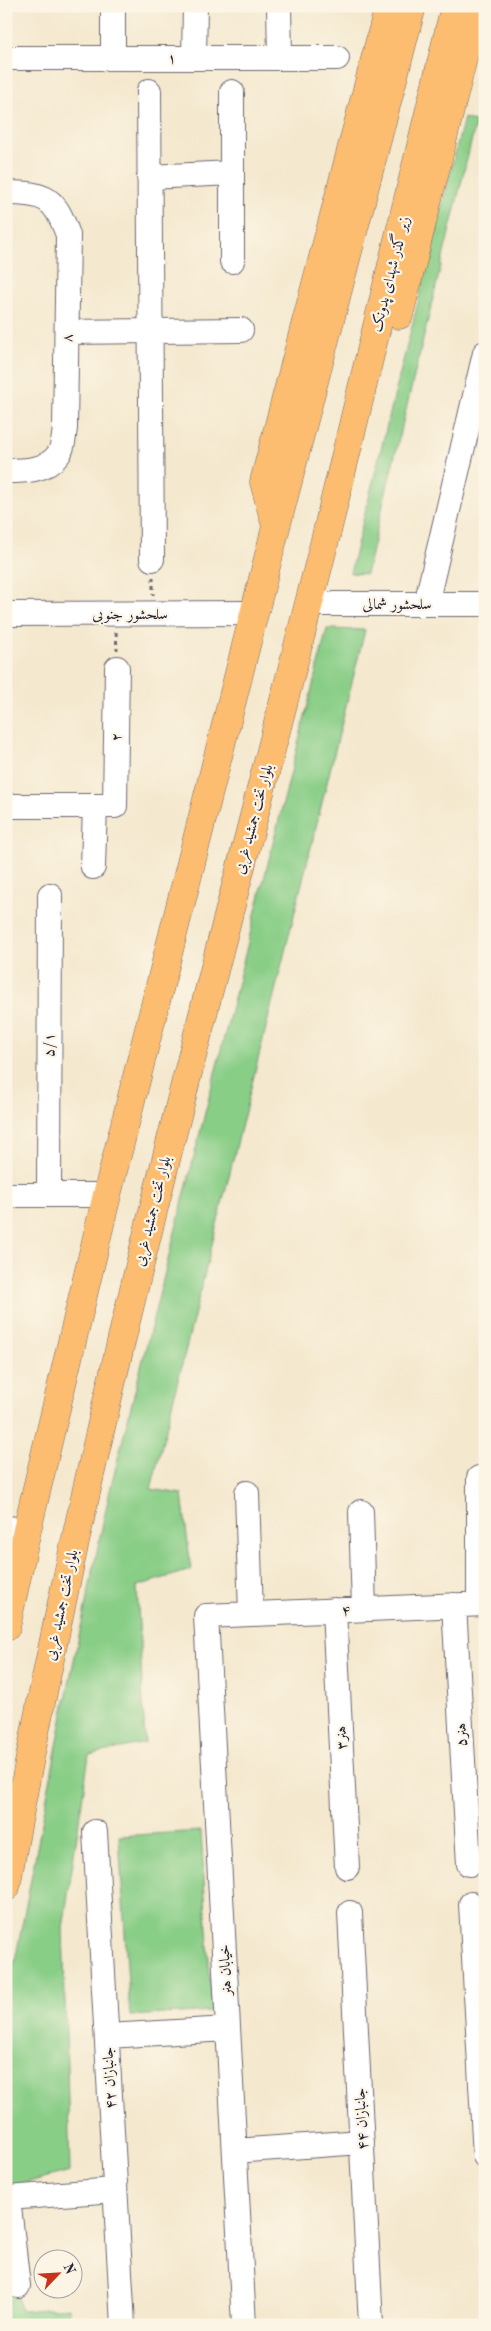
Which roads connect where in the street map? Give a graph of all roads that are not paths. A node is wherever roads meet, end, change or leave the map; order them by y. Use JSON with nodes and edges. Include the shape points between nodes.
{"nodes":[{"id":1,"x":113,"y":6,"type":"edge"},
{"id":2,"x":195,"y":6,"type":"edge"},
{"id":3,"x":280,"y":6,"type":"edge"},
{"id":4,"x":389,"y":6,"type":"edge"},
{"id":5,"x":412,"y":6,"type":"edge"},
{"id":6,"x":454,"y":6,"type":"edge"},
{"id":7,"x":482,"y":6,"type":"edge"},
{"id":8,"x":280,"y":57,"type":"junction"},
{"id":9,"x":6,"y":58,"type":"edge"},
{"id":10,"x":113,"y":58,"type":"junction"},
{"id":11,"x":194,"y":58,"type":"junction"},
{"id":12,"x":337,"y":58,"type":"dead end"},
{"id":13,"x":149,"y":91,"type":"dead end"},
{"id":14,"x":232,"y":92,"type":"dead end"},
{"id":15,"x":232,"y":173,"type":"junction"},
{"id":16,"x":150,"y":177,"type":"junction"},
{"id":17,"x":13,"y":193,"type":"edge"},
{"id":18,"x":232,"y":261,"type":"dead end"},
{"id":19,"x":241,"y":330,"type":"dead end"},
{"id":20,"x":151,"y":331,"type":"junction"},
{"id":21,"x":67,"y":332,"type":"junction"},
{"id":22,"x":485,"y":353,"type":"edge"},
{"id":23,"x":6,"y":471,"type":"edge"},
{"id":24,"x":276,"y":527,"type":"junction"},
{"id":25,"x":325,"y":542,"type":"junction"},
{"id":26,"x":152,"y":559,"type":"road end"},
{"id":27,"x":308,"y":604,"type":"junction"},
{"id":28,"x":426,"y":604,"type":"junction"},
{"id":29,"x":485,"y":604,"type":"edge"},
{"id":30,"x":255,"y":613,"type":"junction"},
{"id":31,"x":6,"y":614,"type":"edge"},
{"id":32,"x":117,"y":668,"type":"road end"},
{"id":33,"x":6,"y":806,"type":"edge"},
{"id":34,"x":105,"y":806,"type":"junction"},
{"id":35,"x":93,"y":867,"type":"dead end"},
{"id":36,"x":50,"y":895,"type":"dead end"},
{"id":37,"x":6,"y":1195,"type":"edge"},
{"id":38,"x":49,"y":1195,"type":"junction"},
{"id":39,"x":107,"y":1195,"type":"junction"},
{"id":40,"x":479,"y":1478,"type":"dead end"},
{"id":41,"x":247,"y":1493,"type":"dead end"},
{"id":42,"x":362,"y":1512,"type":"dead end"},
{"id":43,"x":17,"y":1529,"type":"edge"},
{"id":44,"x":482,"y":1604,"type":"edge"},
{"id":45,"x":454,"y":1605,"type":"junction"},
{"id":46,"x":364,"y":1609,"type":"junction"},
{"id":47,"x":334,"y":1610,"type":"junction"},
{"id":48,"x":250,"y":1614,"type":"junction"},
{"id":49,"x":206,"y":1616,"type":"joint"},
{"id":50,"x":6,"y":1627,"type":"edge"},
{"id":51,"x":95,"y":1832,"type":"dead end"},
{"id":52,"x":469,"y":1864,"type":"dead end"},
{"id":53,"x":348,"y":1867,"type":"dead end"},
{"id":54,"x":6,"y":1886,"type":"edge"},
{"id":55,"x":471,"y":1904,"type":"dead end"},
{"id":56,"x":350,"y":1913,"type":"dead end"},
{"id":57,"x":479,"y":1959,"type":"edge"},
{"id":58,"x":228,"y":2029,"type":"junction"},
{"id":59,"x":106,"y":2036,"type":"junction"},
{"id":60,"x":362,"y":2142,"type":"junction"},
{"id":61,"x":235,"y":2152,"type":"junction"},
{"id":62,"x":485,"y":2156,"type":"edge"},
{"id":63,"x":115,"y":2190,"type":"junction"},
{"id":64,"x":18,"y":2286,"type":"dead end"},
{"id":65,"x":123,"y":2325,"type":"edge"},
{"id":66,"x":244,"y":2325,"type":"edge"},
{"id":67,"x":371,"y":2325,"type":"edge"}],
"edges":[{"from":1,"to":10,"type":"street"},
{"from":2,"to":11,"type":"street"},
{"from":3,"to":8,"type":"street"},
{"from":4,"to":24,"type":"main road","via":[[264,482]]},
{"from":5,"to":24,"type":"main road"},
{"from":6,"to":25,"type":"main road","name":"زیر گذر شهدای پدونک"},
{"from":7,"to":25,"type":"main road","via":[[471,26],[348,523]]},
{"from":8,"to":11,"type":"street","name":"۱"},
{"from":8,"to":12,"type":"street","name":"۱"},
{"from":9,"to":10,"type":"street","name":"۱"},
{"from":10,"to":11,"type":"street","name":"۱"},
{"from":13,"to":16,"type":"street"},
{"from":14,"to":15,"type":"street"},
{"from":15,"to":16,"type":"street"},
{"from":15,"to":18,"type":"street"},
{"from":16,"to":20,"type":"street"},
{"from":17,"to":21,"type":"street","name":"۸","via":[[46,198],[59,210],[68,235]]},
{"from":19,"to":20,"type":"street"},
{"from":20,"to":21,"type":"street"},
{"from":20,"to":26,"type":"street"},
{"from":21,"to":23,"type":"street","name":"۸","via":[[66,428],[59,455],[44,466]]},
{"from":22,"to":28,"type":"street"},
{"from":24,"to":30,"type":"main road"},
{"from":25,"to":27,"type":"main road","name":"بلوار تخت جمشید غربی"},
{"from":27,"to":28,"type":"street","name":"سلحشور شمالی"},
{"from":27,"to":54,"type":"main road","name":"بلوار تخت جمشید غربی","via":[[155,1197],[88,1480],[25,1778]]},
{"from":28,"to":29,"type":"street","name":"سلحشور شمالی"},
{"from":30,"to":31,"type":"street","name":"سلحشور جنوبی"},
{"from":30,"to":39,"type":"main road"},
{"from":32,"to":34,"type":"street","name":"۲"},
{"from":33,"to":34,"type":"street"},
{"from":34,"to":35,"type":"street","name":"۲"},
{"from":36,"to":38,"type":"street","name":"۵/۱"},
{"from":37,"to":38,"type":"street"},
{"from":38,"to":39,"type":"street"},
{"from":39,"to":43,"type":"main road"},
{"from":40,"to":44,"type":"street"},
{"from":41,"to":48,"type":"street"},
{"from":42,"to":46,"type":"street"},
{"from":43,"to":50,"type":"main road"},
{"from":44,"to":45,"type":"street","name":"۴"},
{"from":45,"to":46,"type":"street","name":"۴"},
{"from":45,"to":52,"type":"street","name":"هنر۵"},
{"from":46,"to":47,"type":"street","name":"۴"},
{"from":47,"to":48,"type":"street","name":"۴"},
{"from":47,"to":53,"type":"street","name":"هنر۳"},
{"from":48,"to":49,"type":"street","name":"۴"},
{"from":49,"to":58,"type":"street","name":"خیابان هنر"},
{"from":51,"to":59,"type":"street","name":"۴۲ جانبازان"},
{"from":55,"to":57,"type":"street"},
{"from":56,"to":60,"type":"street","name":"۴۴ جانبازان"},
{"from":57,"to":62,"type":"street"},
{"from":58,"to":59,"type":"street"},
{"from":58,"to":61,"type":"street","name":"خیابان هنر"},
{"from":59,"to":63,"type":"street","name":"۴۲ جانبازان"},
{"from":60,"to":61,"type":"street"},
{"from":60,"to":67,"type":"street","name":"۴۴ جانبازان"},
{"from":61,"to":66,"type":"street","name":"خیابان هنر"},
{"from":63,"to":64,"type":"street","via":[[8,2198]]},
{"from":63,"to":65,"type":"street","name":"۴۲ جانبازان"}]}
